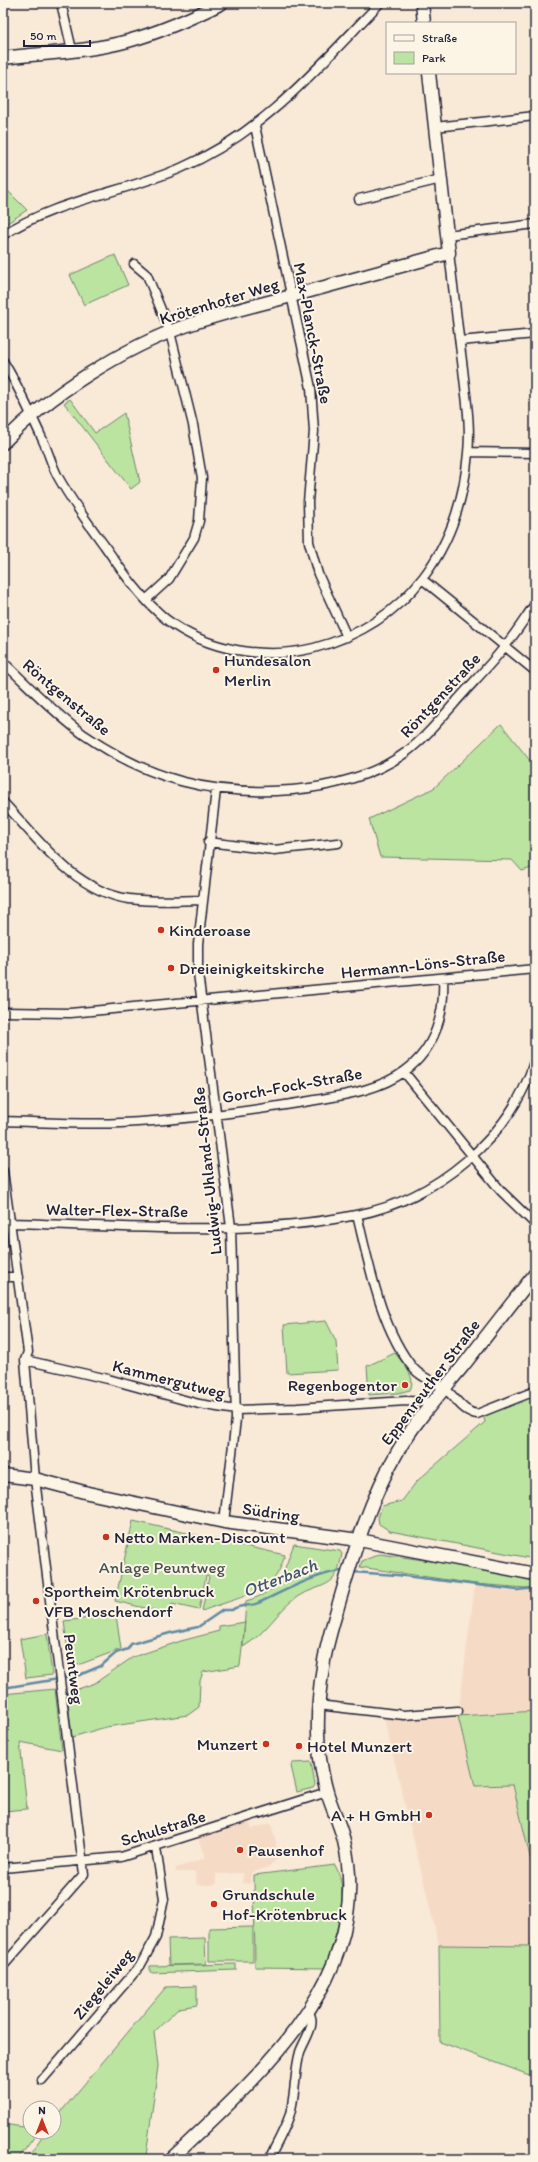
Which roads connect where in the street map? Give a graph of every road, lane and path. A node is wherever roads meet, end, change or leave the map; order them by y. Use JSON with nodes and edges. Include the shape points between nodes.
{"nodes":[{"id":1,"x":61,"y":3,"type":"edge"},
{"id":2,"x":222,"y":3,"type":"edge"},
{"id":3,"x":380,"y":3,"type":"edge"},
{"id":4,"x":422,"y":3,"type":"edge"},
{"id":5,"x":424,"y":22,"type":"edge"},
{"id":6,"x":72,"y":50,"type":"junction"},
{"id":7,"x":3,"y":58,"type":"edge"},
{"id":8,"x":429,"y":74,"type":"edge"},
{"id":9,"x":535,"y":116,"type":"edge"},
{"id":10,"x":255,"y":126,"type":"junction"},
{"id":11,"x":435,"y":127,"type":"junction"},
{"id":12,"x":441,"y":179,"type":"junction"},
{"id":13,"x":358,"y":199,"type":"dead end"},
{"id":14,"x":535,"y":224,"type":"edge"},
{"id":15,"x":3,"y":235,"type":"edge"},
{"id":16,"x":447,"y":235,"type":"junction"},
{"id":17,"x":449,"y":253,"type":"junction"},
{"id":18,"x":134,"y":264,"type":"dead end"},
{"id":19,"x":291,"y":296,"type":"junction"},
{"id":20,"x":170,"y":332,"type":"junction"},
{"id":21,"x":535,"y":334,"type":"edge"},
{"id":22,"x":460,"y":341,"type":"junction"},
{"id":23,"x":3,"y":361,"type":"edge"},
{"id":24,"x":32,"y":416,"type":"junction"},
{"id":25,"x":3,"y":443,"type":"edge"},
{"id":26,"x":468,"y":452,"type":"junction"},
{"id":27,"x":535,"y":453,"type":"edge"},
{"id":28,"x":422,"y":579,"type":"junction"},
{"id":29,"x":147,"y":599,"type":"junction"},
{"id":30,"x":535,"y":604,"type":"edge"},
{"id":31,"x":347,"y":637,"type":"junction"},
{"id":32,"x":505,"y":646,"type":"junction"},
{"id":33,"x":3,"y":662,"type":"edge"},
{"id":34,"x":535,"y":671,"type":"edge"},
{"id":35,"x":216,"y":790,"type":"junction"},
{"id":36,"x":3,"y":802,"type":"edge"},
{"id":37,"x":208,"y":842,"type":"junction"},
{"id":38,"x":338,"y":843,"type":"dead end"},
{"id":39,"x":202,"y":900,"type":"junction"},
{"id":40,"x":535,"y":969,"type":"edge"},
{"id":41,"x":443,"y":978,"type":"junction"},
{"id":42,"x":202,"y":1001,"type":"junction"},
{"id":43,"x":3,"y":1012,"type":"edge"},
{"id":44,"x":535,"y":1059,"type":"edge"},
{"id":45,"x":404,"y":1072,"type":"junction"},
{"id":46,"x":216,"y":1114,"type":"junction"},
{"id":47,"x":3,"y":1121,"type":"edge"},
{"id":48,"x":472,"y":1156,"type":"junction"},
{"id":49,"x":3,"y":1171,"type":"edge"},
{"id":50,"x":357,"y":1215,"type":"junction"},
{"id":51,"x":12,"y":1223,"type":"junction"},
{"id":52,"x":535,"y":1224,"type":"edge"},
{"id":53,"x":231,"y":1227,"type":"junction"},
{"id":54,"x":535,"y":1274,"type":"edge"},
{"id":55,"x":3,"y":1277,"type":"edge"},
{"id":56,"x":18,"y":1277,"type":"junction"},
{"id":57,"x":25,"y":1360,"type":"junction"},
{"id":58,"x":444,"y":1388,"type":"junction"},
{"id":59,"x":535,"y":1391,"type":"edge"},
{"id":60,"x":432,"y":1402,"type":"junction"},
{"id":61,"x":236,"y":1410,"type":"junction"},
{"id":62,"x":3,"y":1475,"type":"edge"},
{"id":63,"x":35,"y":1479,"type":"junction"},
{"id":64,"x":224,"y":1522,"type":"junction"},
{"id":65,"x":359,"y":1540,"type":"junction"},
{"id":66,"x":535,"y":1574,"type":"edge"},
{"id":67,"x":318,"y":1705,"type":"junction"},
{"id":68,"x":458,"y":1711,"type":"dead end"},
{"id":69,"x":327,"y":1792,"type":"junction"},
{"id":70,"x":156,"y":1848,"type":"junction"},
{"id":71,"x":84,"y":1861,"type":"junction"},
{"id":72,"x":3,"y":1868,"type":"edge"},
{"id":73,"x":3,"y":1966,"type":"edge"},
{"id":74,"x":308,"y":2012,"type":"junction"},
{"id":75,"x":42,"y":2080,"type":"dead end"},
{"id":76,"x":171,"y":2159,"type":"edge"},
{"id":77,"x":269,"y":2159,"type":"edge"}],
"edges":[{"from":1,"to":6,"type":"street"},
{"from":2,"to":6,"type":"street","via":[[178,24],[128,41]]},
{"from":3,"to":10,"type":"street","via":[[285,101]]},
{"from":4,"to":5,"type":"street"},
{"from":6,"to":7,"type":"street"},
{"from":8,"to":11,"type":"street"},
{"from":9,"to":11,"type":"street"},
{"from":10,"to":15,"type":"street","via":[[208,155],[182,167],[154,179],[59,208]]},
{"from":10,"to":19,"type":"street","name":"Max-Planck-Straße"},
{"from":11,"to":12,"type":"street"},
{"from":12,"to":13,"type":"street"},
{"from":12,"to":16,"type":"street"},
{"from":14,"to":16,"type":"street"},
{"from":16,"to":17,"type":"street"},
{"from":17,"to":19,"type":"street","name":"Krötenhofer Weg"},
{"from":17,"to":22,"type":"street"},
{"from":18,"to":20,"type":"street","via":[[146,275]]},
{"from":19,"to":20,"type":"street","name":"Krötenhofer Weg","via":[[212,317]]},
{"from":19,"to":31,"type":"street","name":"Max-Planck-Straße","via":[[313,407],[308,502],[309,542],[318,574]]},
{"from":20,"to":24,"type":"street","name":"Krötenhofer Weg","via":[[102,366]]},
{"from":20,"to":29,"type":"street","via":[[199,453],[201,502],[194,538],[187,552],[169,579]]},
{"from":21,"to":22,"type":"street"},
{"from":22,"to":26,"type":"street","via":[[466,395]]},
{"from":23,"to":24,"type":"street"},
{"from":24,"to":25,"type":"street","name":"Krötenhofer Weg"},
{"from":24,"to":29,"type":"street","via":[[56,474],[130,582]]},
{"from":26,"to":27,"type":"street"},
{"from":26,"to":28,"type":"street","via":[[461,498],[454,522],[438,557]]},
{"from":28,"to":31,"type":"street","via":[[381,618]]},
{"from":28,"to":32,"type":"street"},
{"from":29,"to":31,"type":"street","via":[[166,619],[189,634],[237,650],[264,653],[295,652]]},
{"from":30,"to":32,"type":"street","name":"Röntgenstraße"},
{"from":32,"to":34,"type":"street"},
{"from":32,"to":35,"type":"street","name":"Röntgenstraße","via":[[422,739],[390,763],[349,779],[308,788],[262,792]]},
{"from":33,"to":35,"type":"street","name":"Röntgenstraße","via":[[82,733],[112,752],[141,767],[176,780]]},
{"from":35,"to":37,"type":"street","name":"Ludwig-Uhland-Straße"},
{"from":36,"to":39,"type":"street","via":[[54,856],[87,883],[127,898],[151,901]]},
{"from":37,"to":38,"type":"street","via":[[274,850]]},
{"from":37,"to":39,"type":"street","name":"Ludwig-Uhland-Straße"},
{"from":39,"to":42,"type":"street","name":"Ludwig-Uhland-Straße","via":[[198,974]]},
{"from":40,"to":41,"type":"street","name":"Hermann-Löns-Straße"},
{"from":41,"to":42,"type":"street","name":"Hermann-Löns-Straße"},
{"from":41,"to":45,"type":"street","name":"Gorch-Fock-Straße","via":[[444,999],[438,1028],[428,1047]]},
{"from":42,"to":43,"type":"street","name":"Hermann-Löns-Straße","via":[[70,1013]]},
{"from":42,"to":46,"type":"street","name":"Ludwig-Uhland-Straße"},
{"from":44,"to":48,"type":"street","name":"Walter-Flex-Straße","via":[[512,1109],[498,1129]]},
{"from":45,"to":46,"type":"street","name":"Gorch-Fock-Straße","via":[[369,1088],[336,1096]]},
{"from":45,"to":48,"type":"street"},
{"from":46,"to":47,"type":"street","name":"Gorch-Fock-Straße","via":[[120,1123]]},
{"from":46,"to":53,"type":"street","name":"Ludwig-Uhland-Straße"},
{"from":48,"to":50,"type":"street","name":"Walter-Flex-Straße","via":[[420,1191],[387,1206]]},
{"from":48,"to":52,"type":"street","via":[[500,1191]]},
{"from":49,"to":51,"type":"street"},
{"from":50,"to":53,"type":"street","name":"Walter-Flex-Straße","via":[[285,1224]]},
{"from":50,"to":58,"type":"street","via":[[377,1296],[392,1332],[414,1369],[425,1380]]},
{"from":51,"to":53,"type":"street","name":"Walter-Flex-Straße"},
{"from":51,"to":56,"type":"street"},
{"from":53,"to":61,"type":"street","name":"Ludwig-Uhland-Straße"},
{"from":54,"to":58,"type":"street","name":"Eppenreuther Straße"},
{"from":55,"to":56,"type":"street"},
{"from":56,"to":57,"type":"street","via":[[28,1352]]},
{"from":57,"to":61,"type":"street","name":"Kammergutweg","via":[[199,1404]]},
{"from":57,"to":63,"type":"street","name":"Peuntweg"},
{"from":58,"to":59,"type":"street","via":[[470,1413],[477,1414]]},
{"from":58,"to":60,"type":"street","name":"Eppenreuther Straße"},
{"from":60,"to":61,"type":"street","name":"Kammergutweg","via":[[406,1401]]},
{"from":60,"to":65,"type":"street","name":"Eppenreuther Straße","via":[[386,1472]]},
{"from":61,"to":64,"type":"street","name":"Ludwig-Uhland-Straße"},
{"from":62,"to":63,"type":"street","name":"Südring"},
{"from":63,"to":64,"type":"street","name":"Südring"},
{"from":63,"to":71,"type":"street","name":"Peuntweg"},
{"from":64,"to":65,"type":"street","name":"Südring"},
{"from":65,"to":66,"type":"street","name":"Südring"},
{"from":65,"to":67,"type":"street","name":"Eppenreuther Straße","via":[[323,1663]]},
{"from":67,"to":68,"type":"street","via":[[404,1715]]},
{"from":67,"to":69,"type":"street","name":"Eppenreuther Straße","via":[[318,1754]]},
{"from":69,"to":70,"type":"street","name":"Schulstraße"},
{"from":69,"to":74,"type":"street","name":"Eppenreuther Straße","via":[[344,1840],[348,1864],[348,1919],[331,1973]]},
{"from":70,"to":71,"type":"street","name":"Schulstraße","via":[[121,1857]]},
{"from":70,"to":75,"type":"street","name":"Ziegeleiweg","via":[[164,1899],[156,1937],[140,1966]]},
{"from":71,"to":72,"type":"street","name":"Schulstraße"},
{"from":71,"to":73,"type":"street","name":"Peuntweg","via":[[84,1874],[78,1883]]},
{"from":74,"to":76,"type":"street","name":"Eppenreuther Straße","via":[[265,2065]]},
{"from":74,"to":77,"type":"street","via":[[311,2019],[309,2034],[299,2058],[290,2114]]}]}
